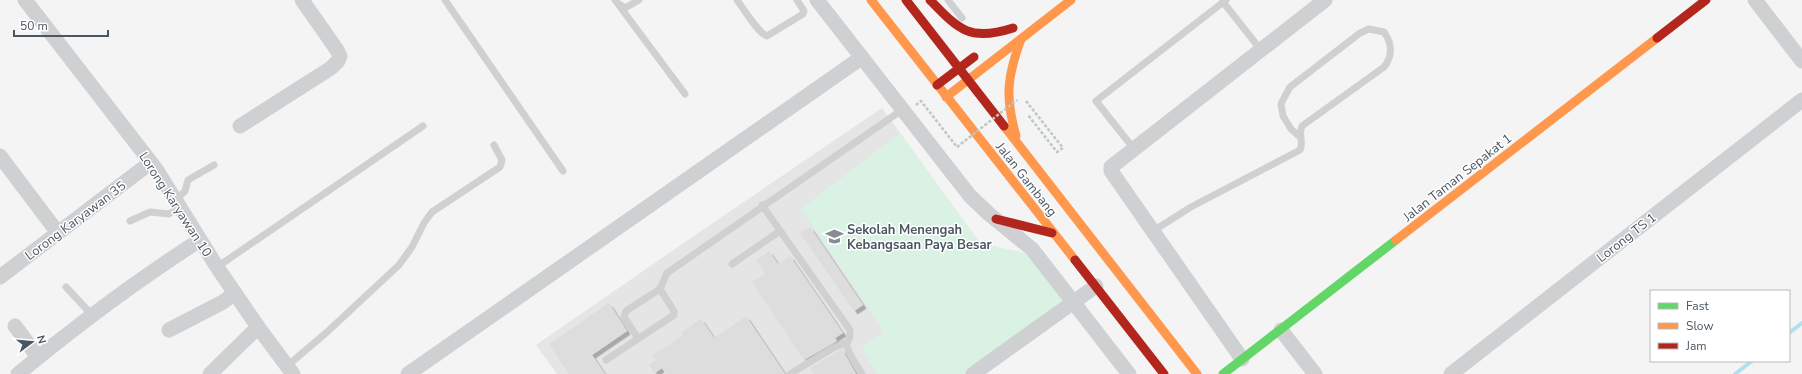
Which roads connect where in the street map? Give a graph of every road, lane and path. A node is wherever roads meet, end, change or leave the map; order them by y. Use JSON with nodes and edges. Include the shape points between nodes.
{"nodes":[{"id":1,"x":25,"y":0,"type":"edge"},
{"id":2,"x":302,"y":0,"type":"edge"},
{"id":3,"x":445,"y":0,"type":"edge"},
{"id":4,"x":639,"y":0,"type":"edge"},
{"id":5,"x":737,"y":0,"type":"edge"},
{"id":6,"x":797,"y":0,"type":"edge"},
{"id":7,"x":817,"y":0,"type":"edge"},
{"id":8,"x":871,"y":0,"type":"edge"},
{"id":9,"x":906,"y":0,"type":"edge"},
{"id":10,"x":930,"y":0,"type":"edge"},
{"id":11,"x":948,"y":0,"type":"edge"},
{"id":12,"x":1070,"y":0,"type":"edge"},
{"id":13,"x":1326,"y":0,"type":"edge"},
{"id":14,"x":1706,"y":0,"type":"edge"},
{"id":15,"x":1754,"y":0,"type":"edge"},
{"id":16,"x":1224,"y":1,"type":"edge"},
{"id":17,"x":618,"y":2,"type":"edge"},
{"id":18,"x":974,"y":34,"type":"junction"},
{"id":19,"x":1021,"y":39,"type":"junction"},
{"id":20,"x":995,"y":41,"type":"dead end"},
{"id":21,"x":983,"y":50,"type":"dead end"},
{"id":22,"x":1261,"y":50,"type":"junction"},
{"id":23,"x":861,"y":58,"type":"junction"},
{"id":24,"x":1802,"y":61,"type":"edge"},
{"id":25,"x":959,"y":68,"type":"junction"},
{"id":26,"x":968,"y":80,"type":"junction"},
{"id":27,"x":937,"y":85,"type":"junction"},
{"id":28,"x":684,"y":94,"type":"dead end"},
{"id":29,"x":946,"y":97,"type":"junction"},
{"id":30,"x":1802,"y":100,"type":"edge"},
{"id":31,"x":1026,"y":101,"type":"dead end"},
{"id":32,"x":1022,"y":106,"type":"dead end"},
{"id":33,"x":902,"y":110,"type":"junction"},
{"id":34,"x":921,"y":111,"type":"dead end"},
{"id":35,"x":1026,"y":112,"type":"dead end"},
{"id":36,"x":240,"y":126,"type":"dead end"},
{"id":37,"x":423,"y":126,"type":"dead end"},
{"id":38,"x":1301,"y":138,"type":"junction"},
{"id":39,"x":494,"y":145,"type":"dead end"},
{"id":40,"x":1019,"y":146,"type":"junction"},
{"id":41,"x":1134,"y":149,"type":"junction"},
{"id":42,"x":0,"y":156,"type":"edge"},
{"id":43,"x":150,"y":163,"type":"junction"},
{"id":44,"x":214,"y":165,"type":"dead end"},
{"id":45,"x":563,"y":171,"type":"dead end"},
{"id":46,"x":177,"y":203,"type":"junction"},
{"id":47,"x":762,"y":205,"type":"junction"},
{"id":48,"x":996,"y":219,"type":"junction"},
{"id":49,"x":130,"y":221,"type":"dead end"},
{"id":50,"x":780,"y":231,"type":"junction"},
{"id":51,"x":1153,"y":231,"type":"junction"},
{"id":52,"x":58,"y":233,"type":"junction"},
{"id":53,"x":1052,"y":233,"type":"junction"},
{"id":54,"x":200,"y":240,"type":"junction"},
{"id":55,"x":732,"y":264,"type":"dead end"},
{"id":56,"x":217,"y":267,"type":"junction"},
{"id":57,"x":0,"y":277,"type":"edge"},
{"id":58,"x":1096,"y":286,"type":"junction"},
{"id":59,"x":66,"y":287,"type":"dead end"},
{"id":60,"x":660,"y":289,"type":"junction"},
{"id":61,"x":235,"y":293,"type":"junction"},
{"id":62,"x":1073,"y":302,"type":"junction"},
{"id":63,"x":92,"y":315,"type":"junction"},
{"id":64,"x":15,"y":326,"type":"dead end"},
{"id":65,"x":258,"y":327,"type":"junction"},
{"id":66,"x":169,"y":330,"type":"dead end"},
{"id":67,"x":1281,"y":330,"type":"junction"},
{"id":68,"x":638,"y":338,"type":"junction"},
{"id":69,"x":847,"y":342,"type":"junction"},
{"id":70,"x":38,"y":357,"type":"junction"},
{"id":71,"x":1242,"y":359,"type":"junction"},
{"id":72,"x":606,"y":360,"type":"dead end"},
{"id":73,"x":290,"y":370,"type":"edge"},
{"id":74,"x":18,"y":374,"type":"edge"},
{"id":75,"x":210,"y":374,"type":"edge"},
{"id":76,"x":408,"y":374,"type":"edge"},
{"id":77,"x":790,"y":374,"type":"edge"},
{"id":78,"x":862,"y":374,"type":"edge"},
{"id":79,"x":973,"y":374,"type":"edge"},
{"id":80,"x":1129,"y":374,"type":"edge"},
{"id":81,"x":1164,"y":374,"type":"edge"},
{"id":82,"x":1197,"y":374,"type":"edge"},
{"id":83,"x":1223,"y":374,"type":"edge"},
{"id":84,"x":1315,"y":374,"type":"edge"},
{"id":85,"x":1451,"y":374,"type":"edge"}],
"edges":[{"from":1,"to":43,"type":"street","name":"Lorong Karyawan 10"},
{"from":2,"to":36,"type":"street","via":[[337,50],[340,56],[338,61]]},
{"from":3,"to":45,"type":"lane"},
{"from":4,"to":17,"type":"lane","via":[[625,8]]},
{"from":5,"to":6,"type":"lane","via":[[767,36],[804,14]]},
{"from":7,"to":23,"type":"street"},
{"from":8,"to":27,"type":"main road","name":"Jalan Gambang"},
{"from":9,"to":25,"type":"main road","name":"Jalan Gambang"},
{"from":10,"to":18,"type":"main road","via":[[960,28]]},
{"from":11,"to":18,"type":"lane"},
{"from":12,"to":19,"type":"main road"},
{"from":13,"to":22,"type":"street"},
{"from":14,"to":67,"type":"main road","name":"Jalan Taman Sepakat 1"},
{"from":15,"to":24,"type":"street"},
{"from":16,"to":22,"type":"lane"},
{"from":16,"to":41,"type":"lane","via":[[1096,101]]},
{"from":17,"to":28,"type":"lane"},
{"from":18,"to":20,"type":"main road","via":[[993,34],[1015,26]]},
{"from":19,"to":26,"type":"main road"},
{"from":19,"to":40,"type":"main road","via":[[1010,70],[1007,91],[1008,107]]},
{"from":21,"to":25,"type":"main road"},
{"from":22,"to":41,"type":"street"},
{"from":23,"to":33,"type":"street"},
{"from":23,"to":76,"type":"street"},
{"from":25,"to":26,"type":"main road","name":"Jalan Gambang"},
{"from":25,"to":27,"type":"main road"},
{"from":26,"to":29,"type":"main road"},
{"from":26,"to":40,"type":"main road","name":"Jalan Gambang"},
{"from":27,"to":29,"type":"main road","name":"Jalan Gambang"},
{"from":29,"to":53,"type":"main road","name":"Jalan Gambang"},
{"from":30,"to":85,"type":"street","name":"Lorong TS 1"},
{"from":31,"to":35,"type":"path","via":[[1063,148],[1057,152]]},
{"from":32,"to":34,"type":"path","bridge":true,"via":[[1017,100],[958,147],[921,101],[916,105]]},
{"from":33,"to":47,"type":"lane"},
{"from":33,"to":48,"type":"street","via":[[970,196]]},
{"from":37,"to":56,"type":"lane"},
{"from":38,"to":38,"type":"lane","via":[[1302,126],[1384,67],[1391,50],[1389,39],[1384,32],[1369,29],[1360,33],[1290,87],[1281,104],[1283,116],[1291,129]]},
{"from":38,"to":51,"type":"lane","via":[[1300,150],[1191,207]]},
{"from":39,"to":73,"type":"lane","via":[[502,160],[500,167],[432,212],[399,265],[326,332]]},
{"from":40,"to":82,"type":"main road","name":"Jalan Gambang"},
{"from":41,"to":51,"type":"street","via":[[1114,164],[1111,171]]},
{"from":42,"to":52,"type":"street"},
{"from":43,"to":46,"type":"street","name":"Lorong Karyawan 10"},
{"from":43,"to":52,"type":"street","name":"Lorong Karyawan 35"},
{"from":44,"to":46,"type":"lane","via":[[188,180],[185,191]]},
{"from":46,"to":49,"type":"lane","via":[[169,214],[150,212]]},
{"from":46,"to":54,"type":"street","name":"Lorong Karyawan 10"},
{"from":47,"to":50,"type":"lane"},
{"from":47,"to":60,"type":"lane","via":[[667,273]]},
{"from":48,"to":53,"type":"main road"},
{"from":48,"to":62,"type":"street","via":[[1032,248]]},
{"from":50,"to":55,"type":"lane"},
{"from":50,"to":69,"type":"lane","via":[[850,330]]},
{"from":51,"to":71,"type":"street"},
{"from":52,"to":57,"type":"street","name":"Lorong Karyawan 35"},
{"from":53,"to":58,"type":"main road","name":"Jalan Gambang"},
{"from":54,"to":56,"type":"street","name":"Lorong Karyawan 10"},
{"from":54,"to":63,"type":"street","via":[[151,271]]},
{"from":56,"to":61,"type":"street","name":"Lorong Karyawan 10"},
{"from":58,"to":62,"type":"street"},
{"from":58,"to":81,"type":"main road","name":"Jalan Gambang"},
{"from":59,"to":63,"type":"lane"},
{"from":60,"to":68,"type":"lane","via":[[624,314]]},
{"from":60,"to":68,"type":"lane","via":[[674,315]]},
{"from":61,"to":65,"type":"street","name":"Lorong Karyawan 10"},
{"from":61,"to":66,"type":"street"},
{"from":62,"to":79,"type":"street"},
{"from":62,"to":80,"type":"street"},
{"from":63,"to":70,"type":"street"},
{"from":64,"to":70,"type":"street"},
{"from":65,"to":73,"type":"street","name":"Lorong Karyawan 10"},
{"from":65,"to":75,"type":"street"},
{"from":67,"to":71,"type":"main road","name":"Jalan Taman Sepakat 1"},
{"from":67,"to":84,"type":"street"},
{"from":68,"to":72,"type":"lane"},
{"from":69,"to":77,"type":"lane","via":[[832,348]]},
{"from":69,"to":78,"type":"lane","via":[[847,349]]},
{"from":70,"to":74,"type":"street"},
{"from":71,"to":83,"type":"main road","name":"Jalan Taman Sepakat 1"}]}
